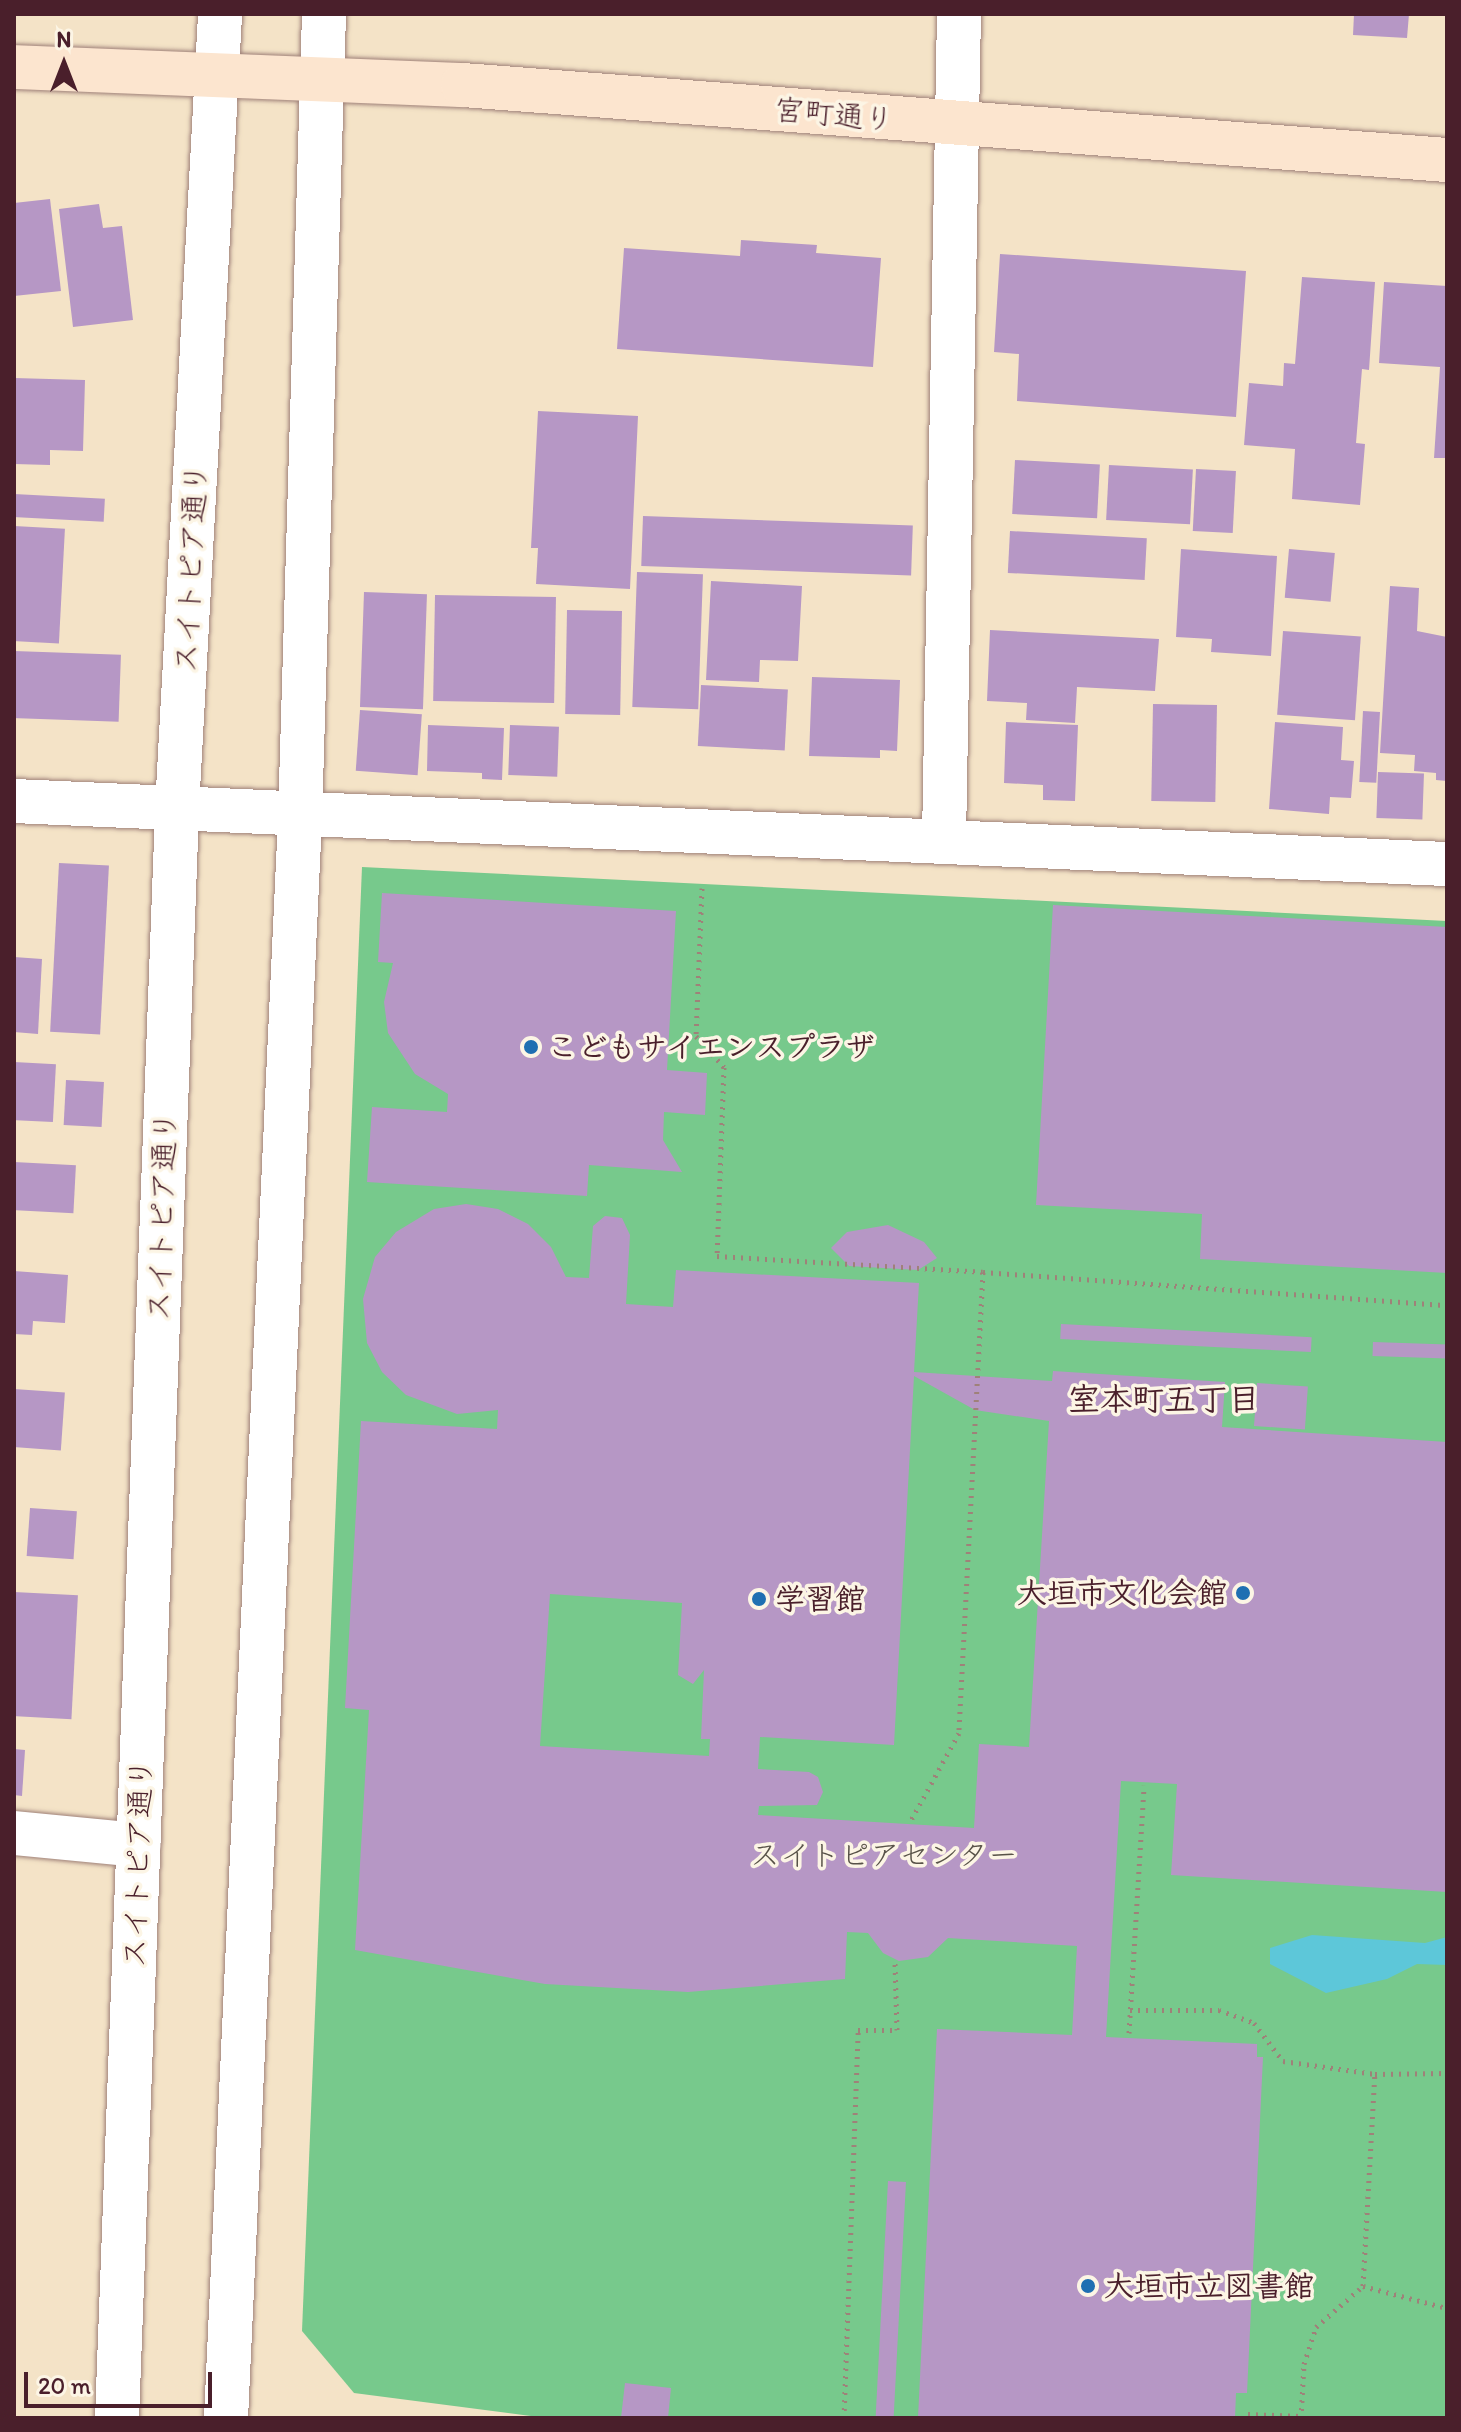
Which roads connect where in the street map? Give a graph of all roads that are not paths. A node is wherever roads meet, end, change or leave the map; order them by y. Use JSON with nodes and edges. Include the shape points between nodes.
{"nodes":[{"id":1,"x":220,"y":14,"type":"edge"},
{"id":2,"x":324,"y":14,"type":"edge"},
{"id":3,"x":959,"y":14,"type":"edge"},
{"id":4,"x":14,"y":67,"type":"edge"},
{"id":5,"x":221,"y":72,"type":"junction"},
{"id":6,"x":321,"y":77,"type":"junction"},
{"id":7,"x":959,"y":126,"type":"junction"},
{"id":8,"x":1447,"y":160,"type":"edge"},
{"id":9,"x":14,"y":801,"type":"edge"},
{"id":10,"x":177,"y":809,"type":"junction"},
{"id":11,"x":300,"y":818,"type":"junction"},
{"id":12,"x":944,"y":839,"type":"junction"},
{"id":13,"x":1447,"y":864,"type":"edge"},
{"id":14,"x":14,"y":1833,"type":"edge"},
{"id":15,"x":138,"y":1845,"type":"junction"},
{"id":16,"x":117,"y":2418,"type":"edge"},
{"id":17,"x":226,"y":2418,"type":"edge"}],
"edges":[{"from":1,"to":5,"type":"street","name":"スイトピア通り"},
{"from":2,"to":6,"type":"street"},
{"from":3,"to":7,"type":"street"},
{"from":4,"to":5,"type":"street","name":"宮町通り"},
{"from":5,"to":6,"type":"street","name":"宮町通り"},
{"from":5,"to":10,"type":"street","name":"スイトピア通り"},
{"from":6,"to":7,"type":"street","name":"宮町通り"},
{"from":6,"to":11,"type":"street"},
{"from":7,"to":8,"type":"street","name":"宮町通り"},
{"from":7,"to":12,"type":"street"},
{"from":9,"to":10,"type":"street"},
{"from":10,"to":11,"type":"street"},
{"from":10,"to":15,"type":"street","name":"スイトピア通り"},
{"from":11,"to":12,"type":"street"},
{"from":11,"to":17,"type":"street"},
{"from":12,"to":13,"type":"street"},
{"from":14,"to":15,"type":"street"},
{"from":15,"to":16,"type":"street","name":"スイトピア通り"}]}
